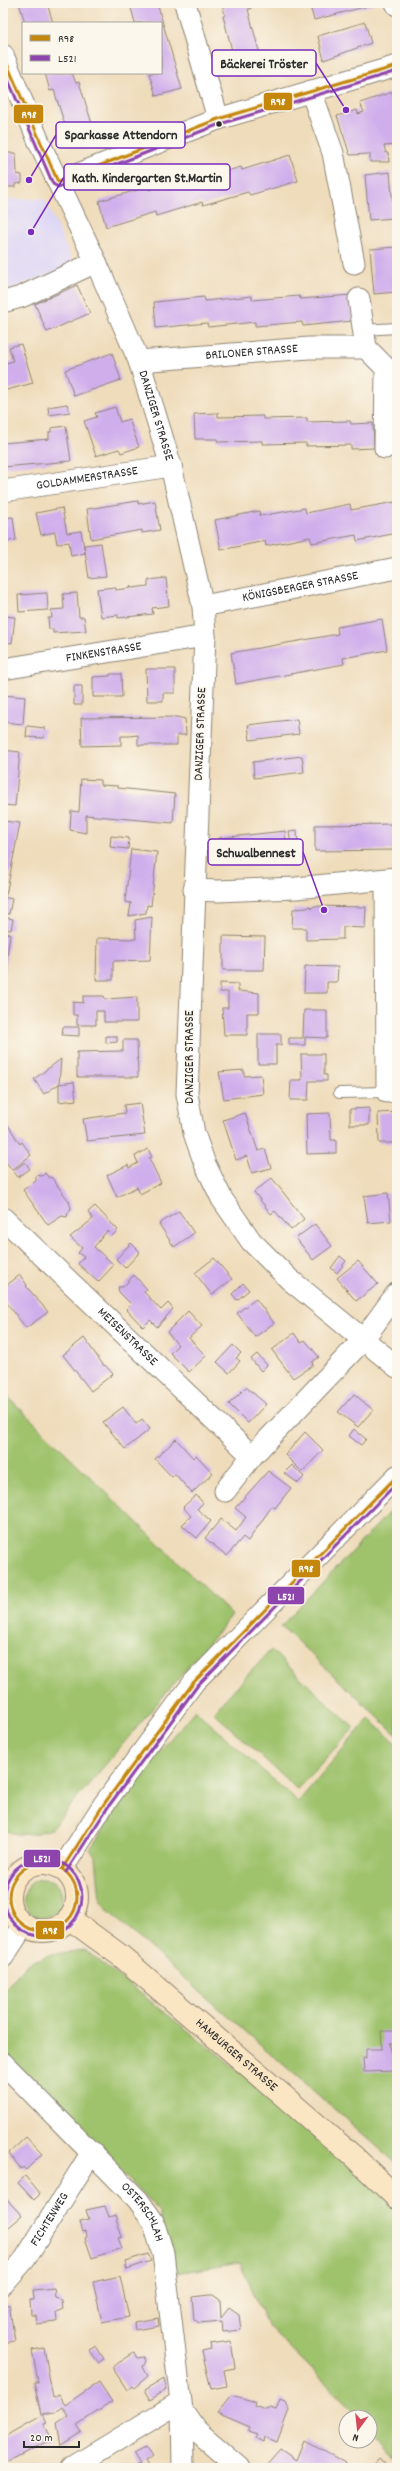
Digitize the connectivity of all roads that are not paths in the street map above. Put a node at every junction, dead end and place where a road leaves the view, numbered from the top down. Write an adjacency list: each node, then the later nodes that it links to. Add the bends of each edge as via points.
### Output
1 (184, 3): 5 (street)
2 (3, 55): 6 (street, DANZIGER STRASSE)
3 (397, 66): 4 (street)
4 (311, 91): 5 (street); 8 (street, via 333,153)
5 (218, 119): 6 (street)
6 (58, 182): 7 (street, DANZIGER STRASSE)
7 (96, 262): 10 (street, via 21,297); 13 (street, DANZIGER STRASSE)
8 (354, 263)
9 (360, 299): 12 (street)
10 (3, 302)
11 (397, 328): 12 (lane)
12 (365, 339): 13 (street, BRILONER STRASSE, via 309,348); 14 (street, via 386,368)
13 (139, 361): 15 (street, DANZIGER STRASSE)
14 (385, 448)
15 (172, 466): 16 (street, GOLDAMMERSTRASSE); 18 (street, DANZIGER STRASSE)
16 (3, 491)
17 (397, 568): 18 (street, KÖNIGSBERGER STRASSE)
18 (203, 606): 19 (street, DANZIGER STRASSE)
19 (205, 636): 20 (street, FINKENSTRASSE); 22 (street, DANZIGER STRASSE)
20 (3, 669)
21 (392, 879): 22 (street, via 296,888); 24 (street)
22 (194, 890): 27 (street, DANZIGER STRASSE, via 187,1094 194,1133 205,1164 222,1199 251,1241 289,1279)
23 (339, 1093): 24 (lane)
24 (392, 1093)
25 (3, 1218): 29 (street, MEISENSTRASSE)
26 (397, 1293): 27 (street)
27 (363, 1340): 28 (street, DANZIGER STRASSE); 29 (street)
28 (397, 1367)
29 (252, 1456): 31 (street)
30 (397, 1476): 32 (street, via 194,1682 104,1804)
31 (225, 1491)
32 (62, 1869): 33 (main road, via 39,1864); 34 (main road, via 76,1888 77,1904)
33 (10, 1871): 35 (main road, via 12,1911)
34 (70, 1919): 35 (main road, via 53,1930 43,1932); 39 (main road, HAMBURGER STRASSE, via 126,1961)
35 (24, 1925): 36 (street)
36 (3, 1957)
37 (3, 2063): 38 (street, OSTERSCHLAH)
38 (92, 2152): 40 (street, FICHTENWEG, via 25,2259); 41 (street, OSTERSCHLAH, via 138,2200 153,2221 163,2253)
39 (397, 2198)
40 (3, 2284)
41 (181, 2406): 42 (street); 43 (street, OSTERSCHLAH); 44 (street, OSTERSCHLAH, via 196,2430)
42 (71, 2468)
43 (183, 2468)
44 (240, 2468)

